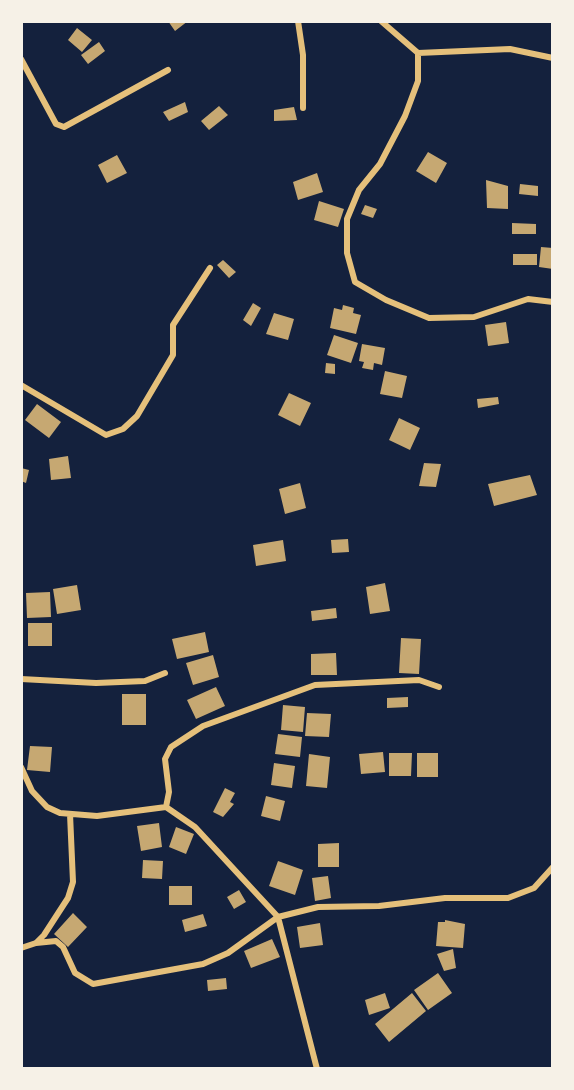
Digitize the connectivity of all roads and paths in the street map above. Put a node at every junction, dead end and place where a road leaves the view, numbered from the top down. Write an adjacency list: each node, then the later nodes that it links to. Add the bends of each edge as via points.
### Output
1 (298, 21): 7 (street)
2 (381, 21): 3 (street)
3 (418, 53): 4 (street, via 510,49); 9 (street, via 418,81 405,116 380,164 359,190 347,219 346,253 355,282 429,318 474,317 528,299)
4 (553, 58)
5 (21, 59): 6 (street, via 56,124 64,127)
6 (168, 70)
7 (303, 108)
8 (210, 268): 10 (street, via 173,325 173,355 137,416 124,429 106,435)
9 (553, 302)
10 (21, 385)
11 (165, 673): 12 (street, via 145,681)
12 (21, 679)
13 (439, 687): 15 (street, via 419,681 315,685 203,726 171,747 165,759)
14 (21, 767): 16 (street, via 32,791 47,807)
15 (166, 807): 16 (street, via 96,816); 18 (street, via 195,827)
16 (71, 814): 19 (street, via 73,882 68,898)
17 (553, 867): 18 (street, via 534,888 508,898 318,907)
18 (278, 917): 19 (street, via 228,953 203,964 93,984 75,973 56,941); 21 (street)
19 (36, 943): 20 (street)
20 (21, 948)
21 (317, 1069)

